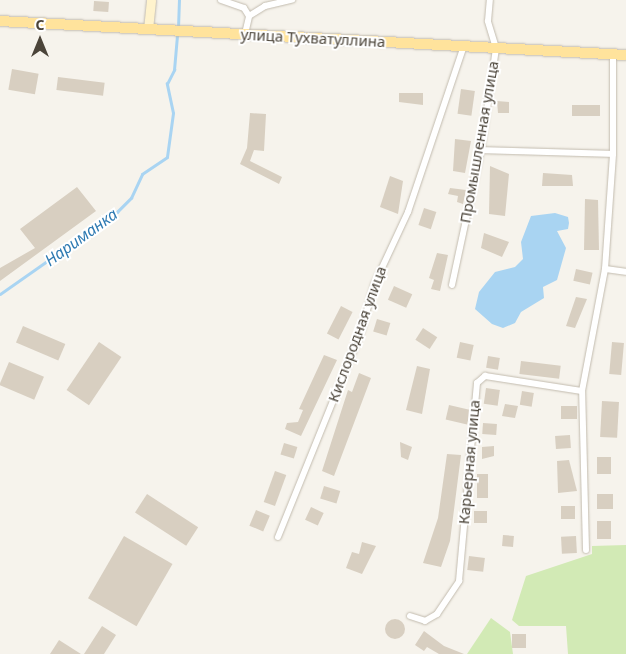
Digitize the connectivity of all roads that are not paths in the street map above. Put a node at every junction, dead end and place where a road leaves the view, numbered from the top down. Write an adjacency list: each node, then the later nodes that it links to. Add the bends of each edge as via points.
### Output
1 (150, 0): 7 (street)
2 (221, 0): 5 (street, via 244,8)
3 (292, 0): 5 (street, via 265,6)
4 (490, 0): 10 (street, Промышленная улица, via 488,21)
5 (249, 16): 8 (street)
6 (0, 21): 7 (main road, улица Тухватуллина)
7 (153, 29): 8 (main road, улица Тухватуллина)
8 (245, 34): 9 (main road, улица Тухватуллина)
9 (464, 46): 10 (main road, улица Тухватуллина); 19 (street, Кислородная улица, via 408,212 374,285 361,332)
10 (496, 48): 11 (main road, улица Тухватуллина); 13 (street, Промышленная улица)
11 (613, 55): 12 (main road, улица Тухватуллина); 14 (street)
12 (626, 56)
13 (481, 150): 14 (street); 17 (street, Промышленная улица)
14 (613, 154): 15 (street)
15 (605, 269): 16 (street); 18 (street)
16 (626, 272)
17 (452, 285)
18 (582, 391): 20 (street); 21 (street, Карьерная улица, via 484,376 477,383 459,581 437,614 425,621)
19 (278, 537)
20 (586, 550)
21 (410, 616)

